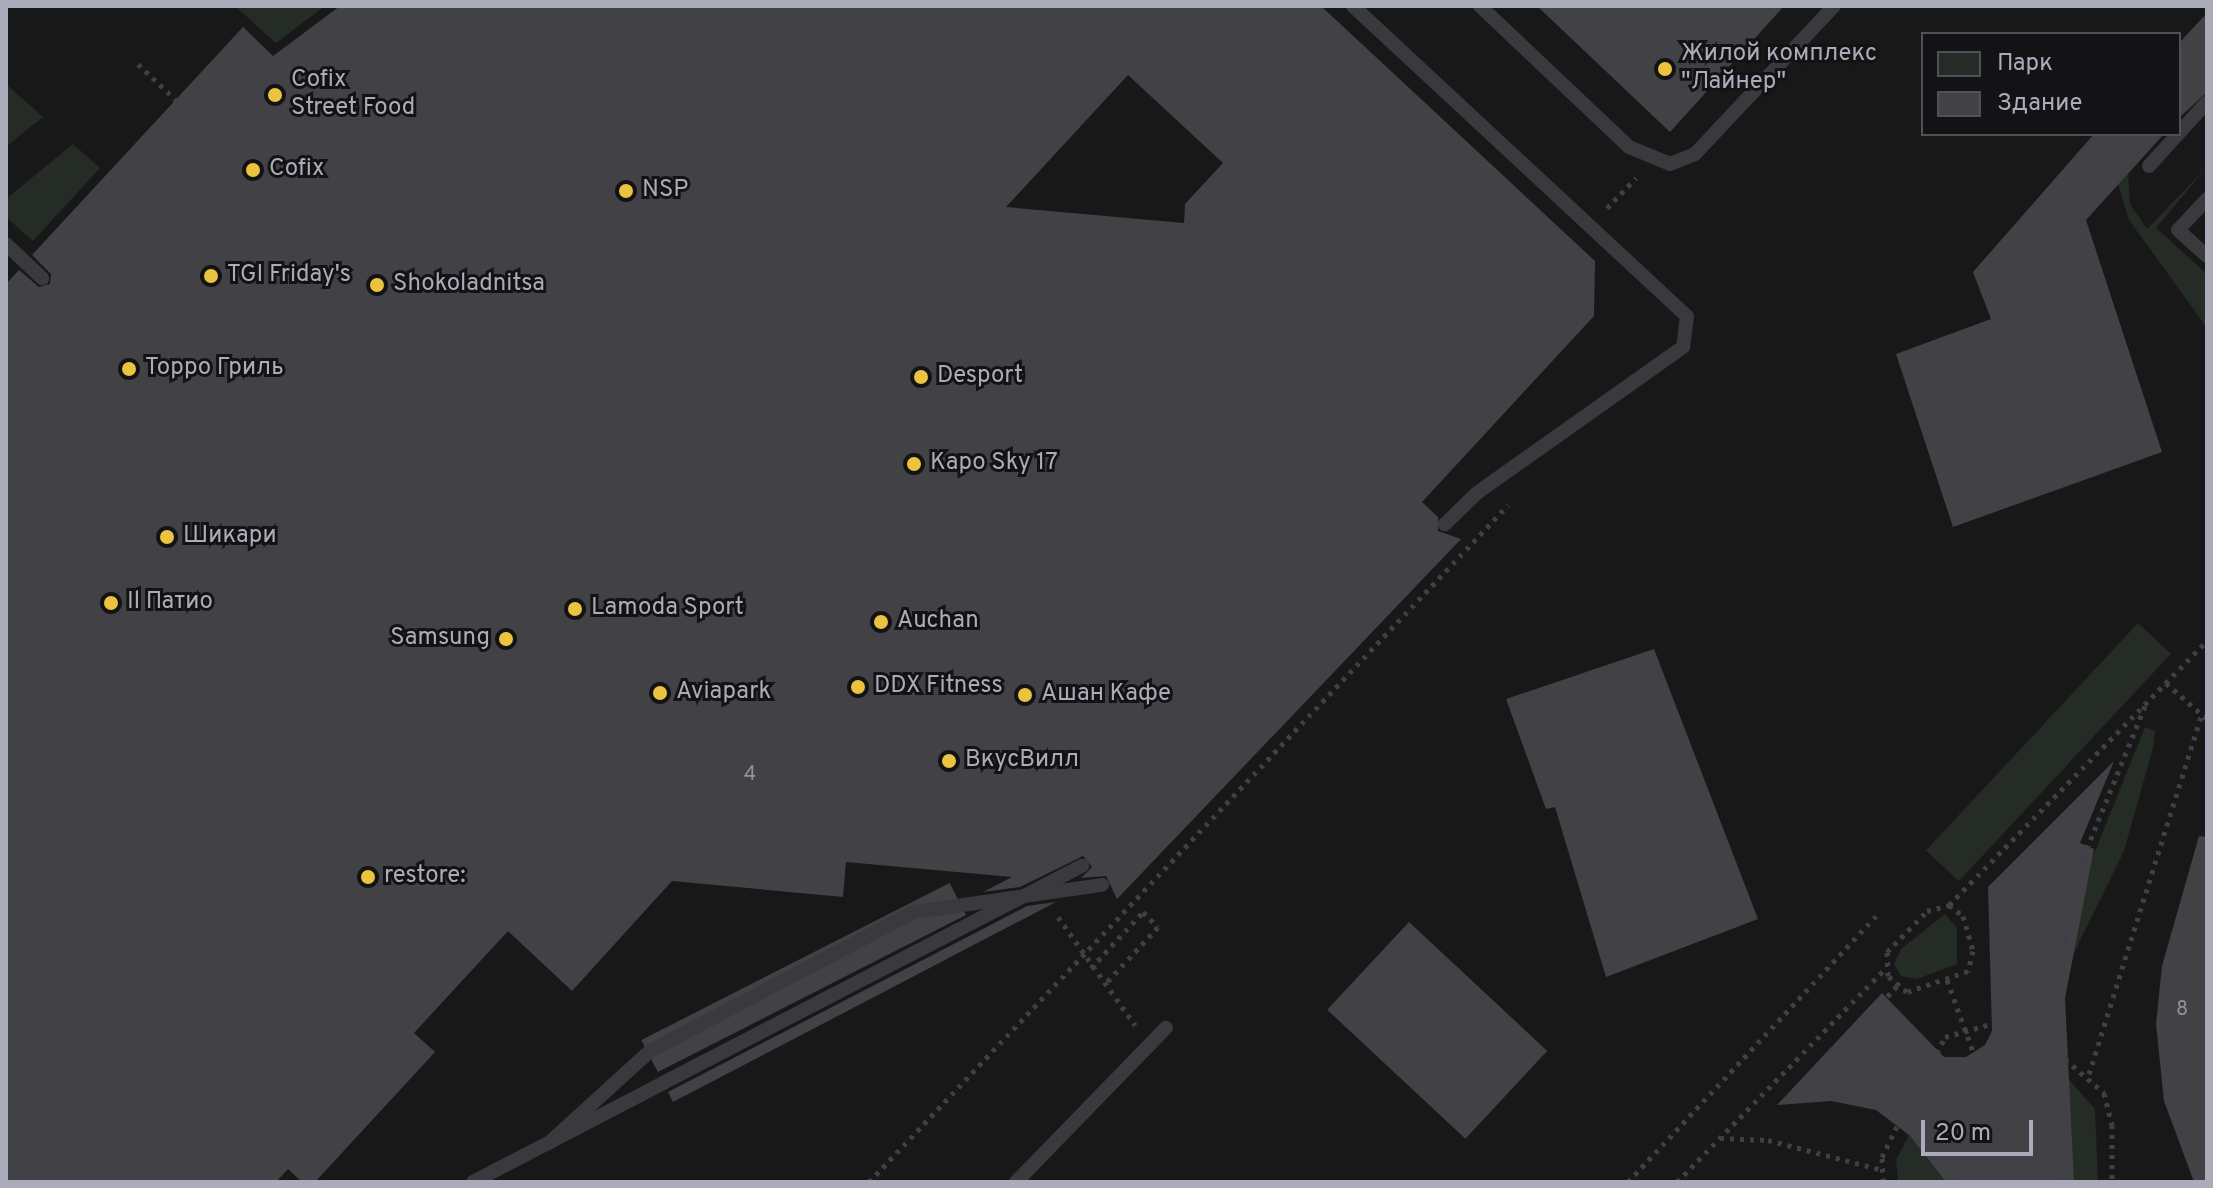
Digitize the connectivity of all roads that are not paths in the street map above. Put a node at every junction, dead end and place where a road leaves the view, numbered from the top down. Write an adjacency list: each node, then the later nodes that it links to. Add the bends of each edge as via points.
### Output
1 (1353, 6): 12 (lane, via 1679,302 1689,331 1683,347 1477,493)
2 (1480, 6): 3 (lane, via 1652,161 1695,154)
3 (1834, 6)
4 (2207, 102): 5 (lane)
5 (2181, 131)
6 (2176, 136): 7 (lane)
7 (2149, 166)
8 (2207, 199): 10 (lane, via 2178,230)
9 (6, 244): 11 (lane)
10 (2207, 256)
11 (42, 278)
12 (1445, 524)
13 (1082, 866): 16 (lane, bridge)
14 (1102, 885): 16 (lane, via 914,912 650,1051)
15 (1166, 1028): 18 (lane)
16 (549, 1143): 17 (lane)
17 (473, 1182)
18 (1016, 1182)

